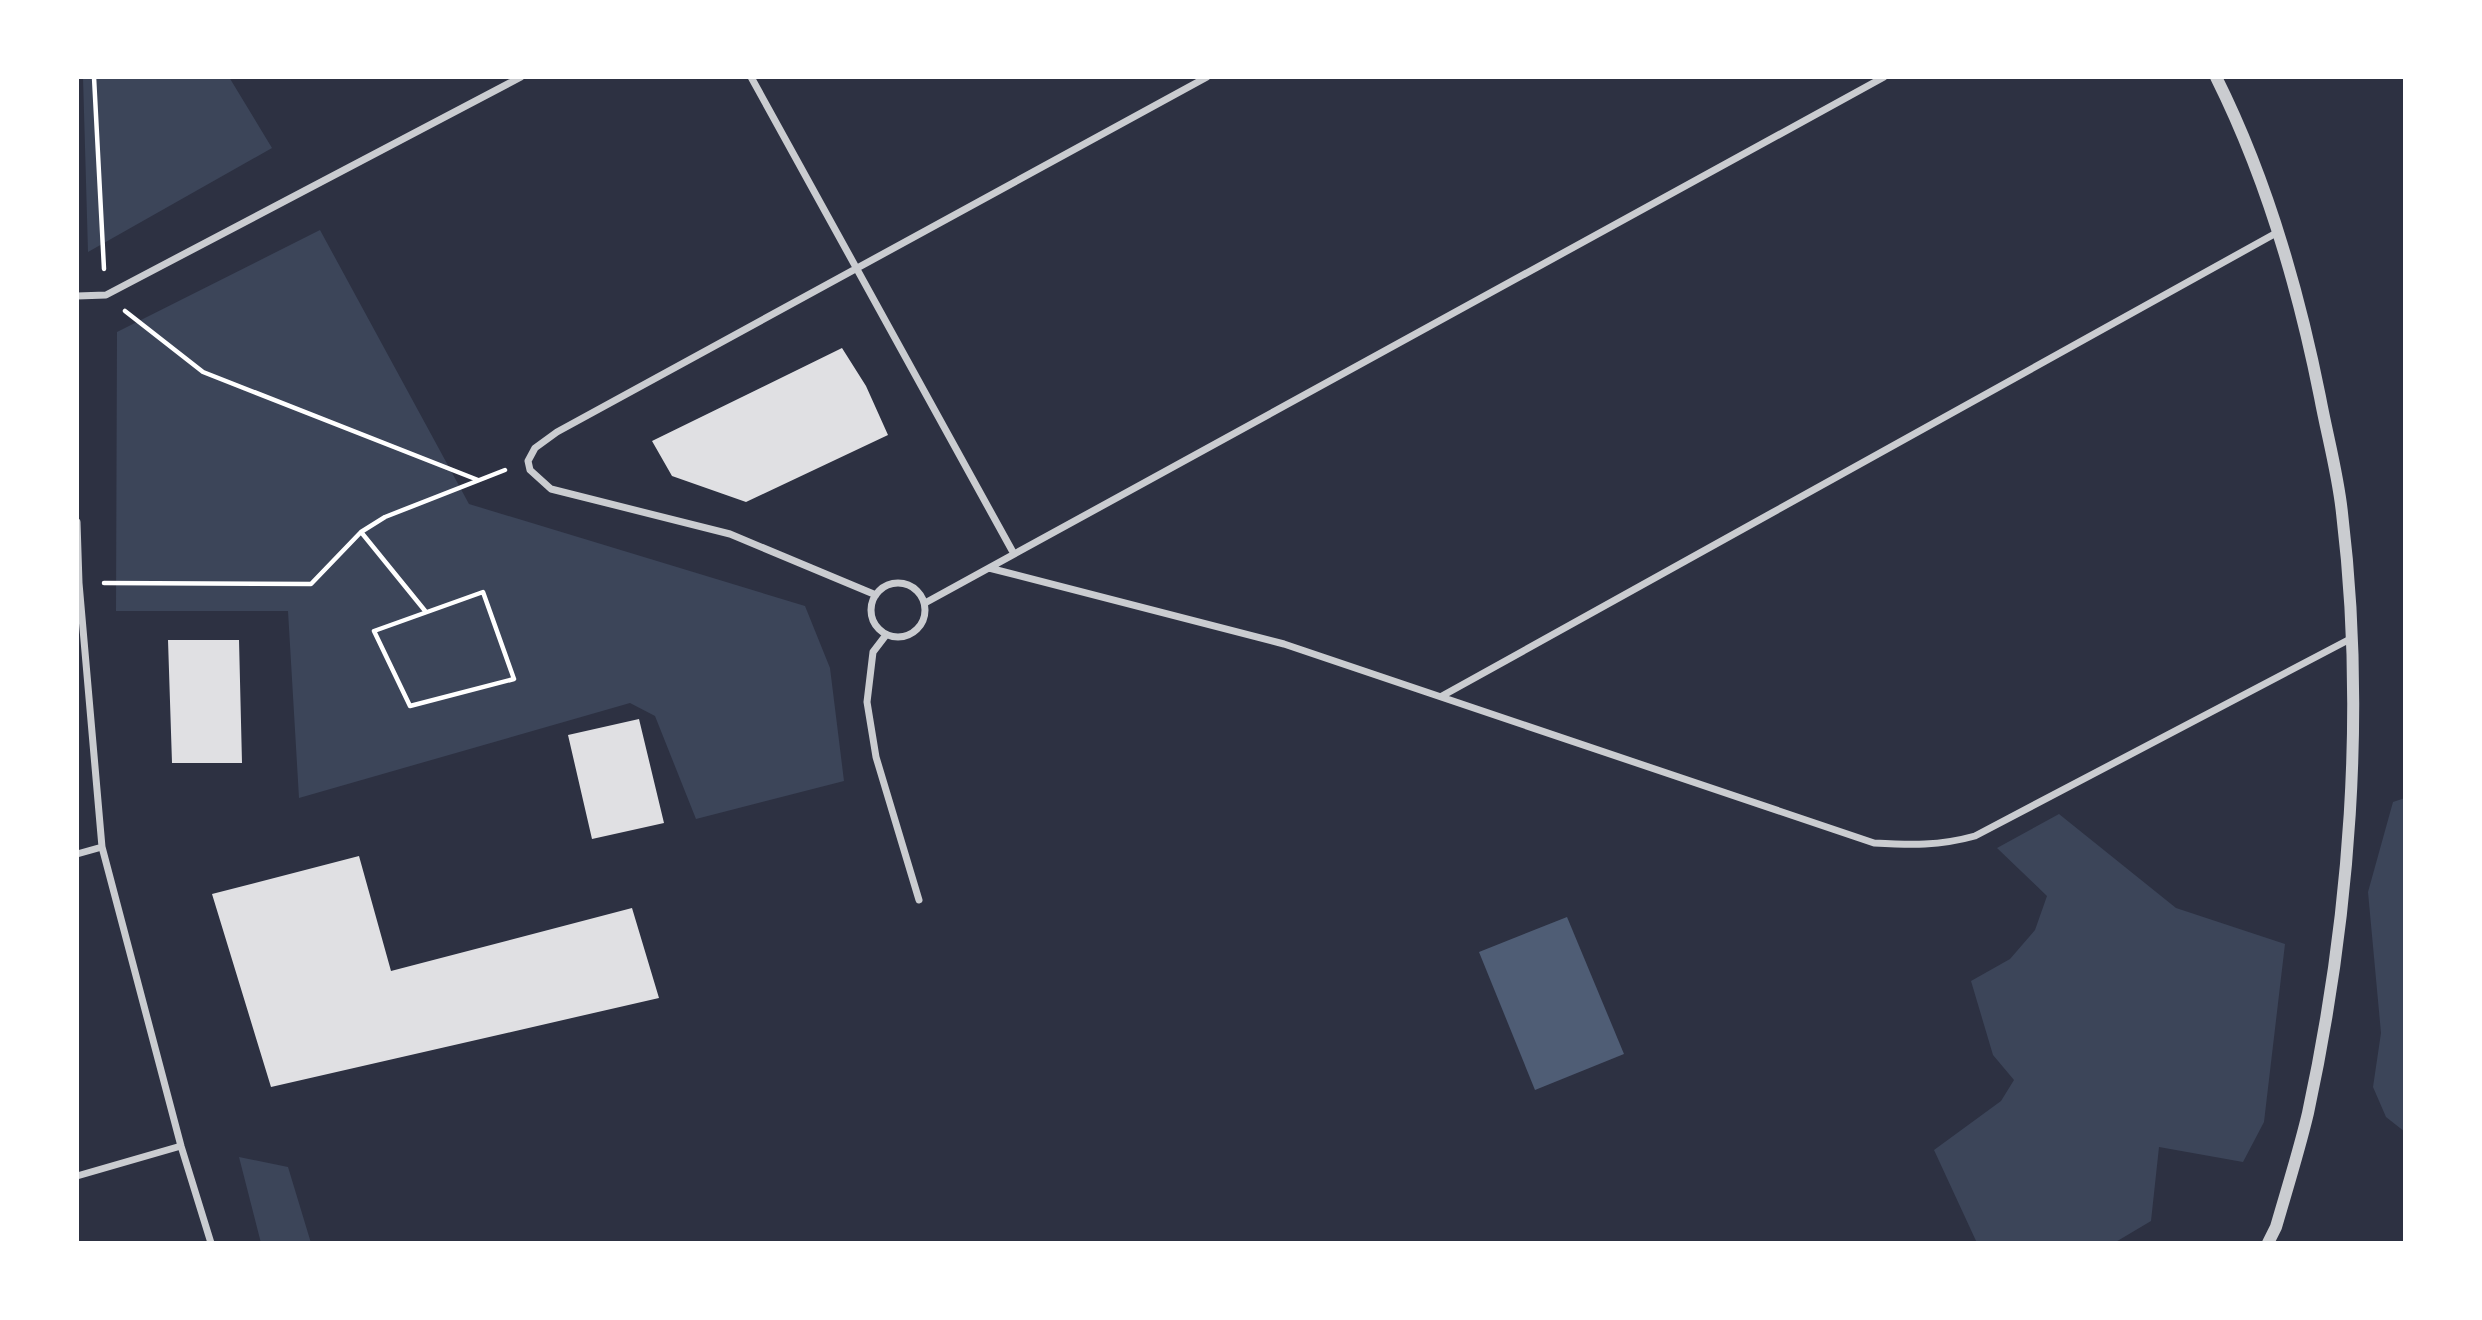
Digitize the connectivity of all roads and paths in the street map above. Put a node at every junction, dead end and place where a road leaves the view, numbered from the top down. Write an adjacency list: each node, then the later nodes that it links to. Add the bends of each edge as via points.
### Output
1 (94, 77): 9 (path)
2 (521, 77): 9 (street)
3 (751, 77): 8 (street)
4 (1207, 77): 8 (street)
5 (1884, 77): 15 (street)
6 (2216, 77): 7 (street)
7 (2278, 232): 22 (street, via 2307,334 2342,510); 23 (street)
8 (855, 268): 11 (street, via 557,432 535,448); 15 (street)
9 (106, 295): 10 (street); 12 (path, via 203,373)
10 (77, 296)
11 (528, 461): 12 (path); 18 (street, via 530,470 551,489 730,534)
12 (478, 480): 14 (path, via 386,517)
13 (77, 522): 17 (street)
14 (361, 533): 17 (path, via 312,583); 20 (path)
15 (1014, 554): 16 (street)
16 (989, 568): 19 (street); 23 (street, via 1284,644)
17 (79, 583): 24 (street)
18 (876, 595): 19 (street, via 881,588 899,583 915,588); 21 (street, via 871,612)
19 (925, 603): 21 (street, via 919,628 904,637)
20 (426, 612): 20 (path, via 483,592 514,679 410,706 374,631)
21 (886, 635): 26 (street, via 873,653 867,702 876,757)
22 (2353, 637): 23 (street, via 1975,836 1948,844 1874,843); 30 (street, via 2350,830 2324,1029 2307,1116)
23 (1442, 696)
24 (102, 847): 25 (street); 27 (street)
25 (77, 854)
26 (919, 900)
27 (181, 1146): 28 (street); 29 (street)
28 (77, 1175)
29 (211, 1243)
30 (2268, 1243)

